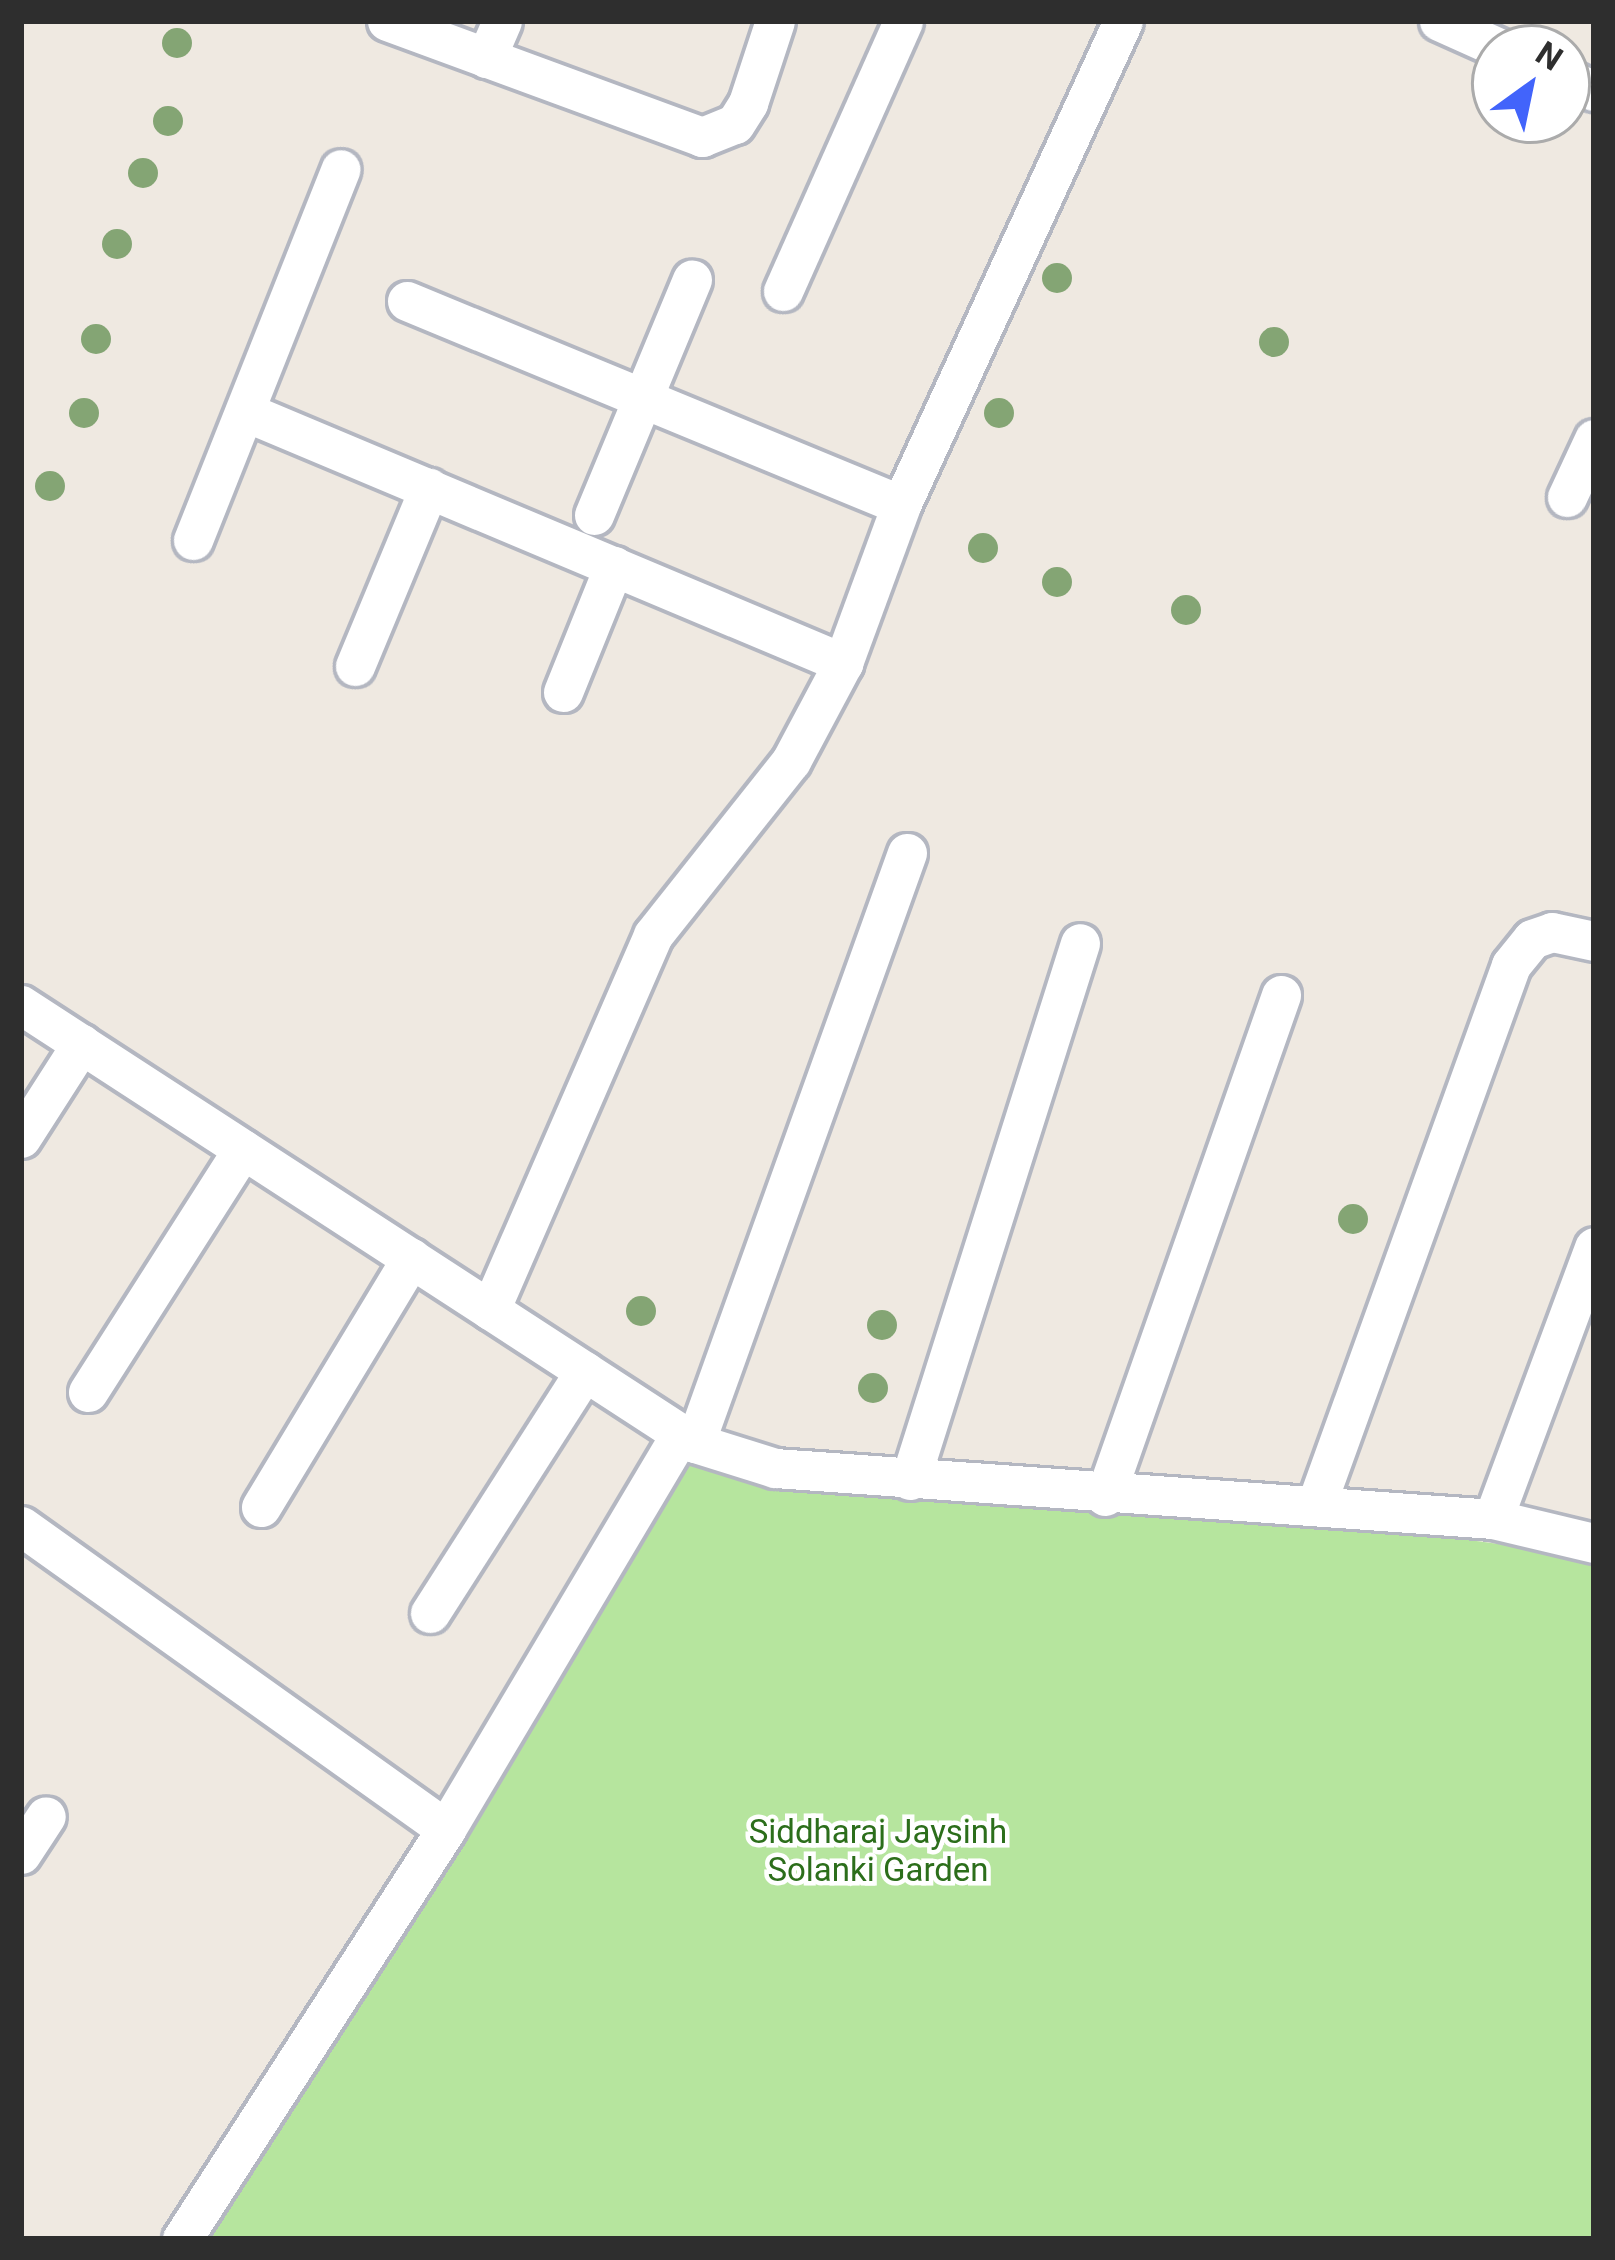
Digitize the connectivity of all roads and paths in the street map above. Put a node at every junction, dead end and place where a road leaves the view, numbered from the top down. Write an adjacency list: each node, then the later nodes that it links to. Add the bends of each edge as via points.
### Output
1 (387, 21): 8 (street)
2 (502, 21): 8 (street)
3 (776, 21): 8 (street, via 735,124 702,137)
4 (903, 21): 11 (street)
5 (1123, 21): 18 (street)
6 (1439, 21): 7 (street)
7 (1471, 35)
8 (486, 58)
9 (341, 170): 14 (street)
10 (692, 280): 13 (street)
11 (783, 292)
12 (407, 301): 13 (street)
13 (643, 401): 18 (street); 19 (street)
14 (247, 412): 16 (street); 20 (street)
15 (1594, 439): 17 (street)
16 (429, 488): 21 (street); 23 (street)
17 (1568, 497)
18 (901, 505): 22 (street)
19 (594, 515)
20 (193, 540)
21 (614, 566): 22 (street); 24 (street)
22 (843, 663): 36 (street, via 791,761 653,935)
23 (355, 666)
24 (563, 692)
25 (908, 853): 39 (street)
26 (1594, 941): 42 (street, via 1552,932 1532,939 1511,965)
27 (1079, 943): 40 (street)
28 (1281, 995): 41 (street)
29 (21, 1005): 30 (street)
30 (81, 1044): 31 (street); 32 (street)
31 (21, 1138)
32 (243, 1149): 34 (street); 38 (street)
33 (1594, 1246): 35 (street)
34 (411, 1258): 36 (street); 43 (street)
35 (1584, 1303): 44 (street)
36 (490, 1310): 37 (street)
37 (585, 1371): 39 (street); 47 (street)
38 (88, 1392)
39 (688, 1438): 40 (street, via 775,1468); 49 (street)
40 (910, 1480): 41 (street)
41 (1105, 1496): 42 (street)
42 (1316, 1505): 44 (street)
43 (261, 1508)
44 (1493, 1519): 46 (street)
45 (21, 1526): 49 (street)
46 (1594, 1543)
47 (430, 1612)
48 (46, 1816): 50 (street)
49 (446, 1829): 51 (street)
50 (21, 1854)
51 (182, 2239)

